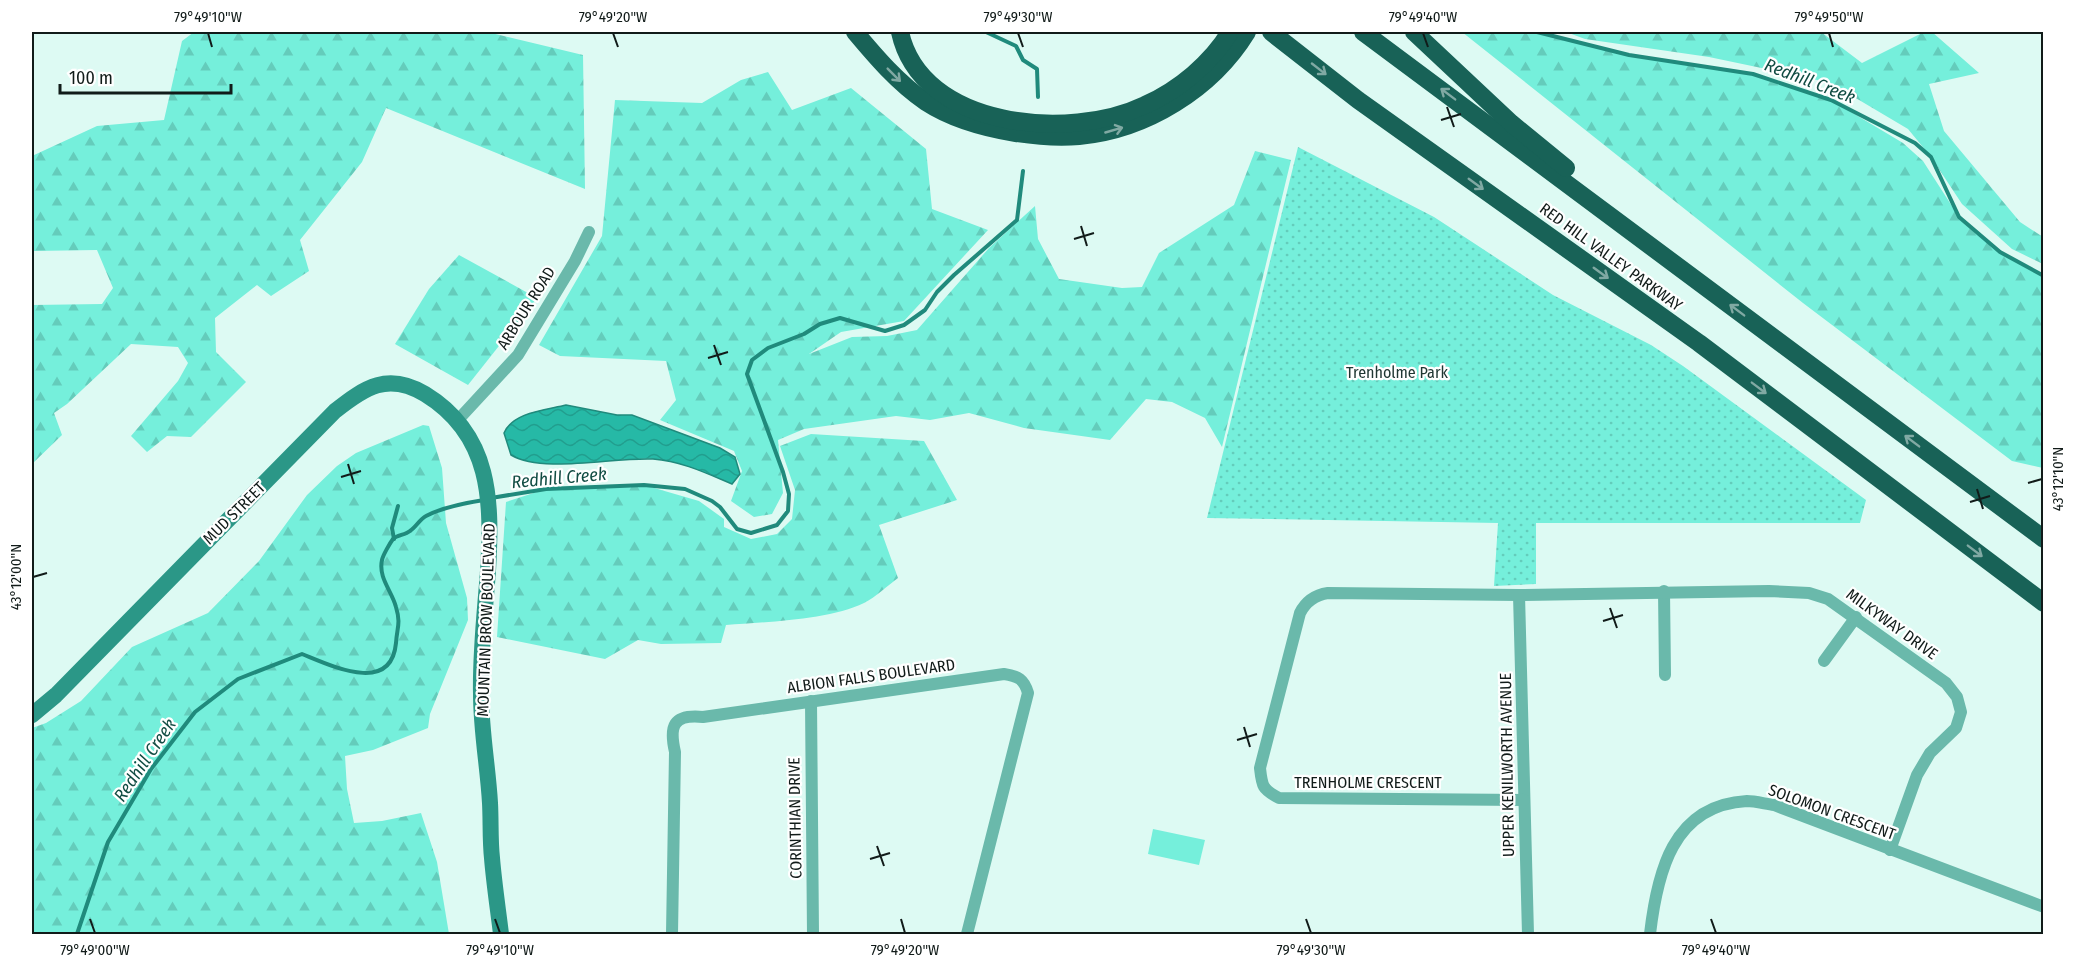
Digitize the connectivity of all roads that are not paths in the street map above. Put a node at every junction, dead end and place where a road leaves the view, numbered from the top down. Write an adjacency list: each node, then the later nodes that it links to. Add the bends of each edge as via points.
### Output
1 (855, 32): 6 (highway, one-way to 6, via 906,87 928,103 994,130 1041,136 1103,133 1150,117 1210,77)
2 (900, 32): 6 (highway, via 909,58 941,92 974,110 1049,125 1085,122 1145,105 1192,76)
3 (1271, 32): 13 (highway, RED HILL VALLEY PARKWAY, one-way to 13, via 1358,100 1699,343)
4 (1363, 32): 7 (highway, RED HILL VALLEY PARKWAY, one-way to 4)
5 (1414, 32): 7 (highway, via 1510,123 1606,201)
6 (1235, 37)
7 (1629, 230): 10 (highway, RED HILL VALLEY PARKWAY, one-way to 7)
8 (589, 232): 9 (street, ARBOUR ROAD, via 518,355)
9 (457, 421): 17 (main road, MUD STREET, via 413,387 375,384 354,396); 24 (main road, MOUNTAIN BROW BOULEVARD, via 468,434 487,484 490,524 481,694)
10 (2043, 539)
11 (1664, 591): 12 (street, MILKYWAY DRIVE); 14 (street, MILKYWAY DRIVE, via 1809,593 1828,599); 16 (street)
12 (1519, 595): 21 (street, UPPER KENILWORTH AVENUE); 21 (street, TRENHOLME CRESCENT, via 1328,593 1313,598 1300,612 1260,768 1262,785 1279,798)
13 (2043, 603)
14 (1856, 617): 15 (street); 22 (street, MILKYWAY DRIVE, via 1946,683 1957,697 1961,712 1956,728 1930,753 1917,776)
15 (1824, 661)
16 (1665, 675)
17 (66, 685): 19 (main road); 20 (main road, MUD STREET)
18 (811, 701): 25 (street, ALBION FALLS BOULEVARD, via 690,716 680,718 672,728); 26 (street, CORINTHIAN DRIVE); 27 (street, ALBION FALLS BOULEVARD, via 1004,674 1024,682 1028,693)
19 (32, 705)
20 (32, 715)
21 (1524, 800): 28 (street, UPPER KENILWORTH AVENUE)
22 (1890, 850): 23 (street, SOLOMON CRESCENT); 29 (street, SOLOMON CRESCENT, via 1774,805 1748,801 1721,806 1696,819 1676,839 1654,896)
23 (2043, 907)
24 (501, 934)
25 (672, 934)
26 (813, 934)
27 (967, 934)
28 (1528, 934)
29 (1650, 934)

